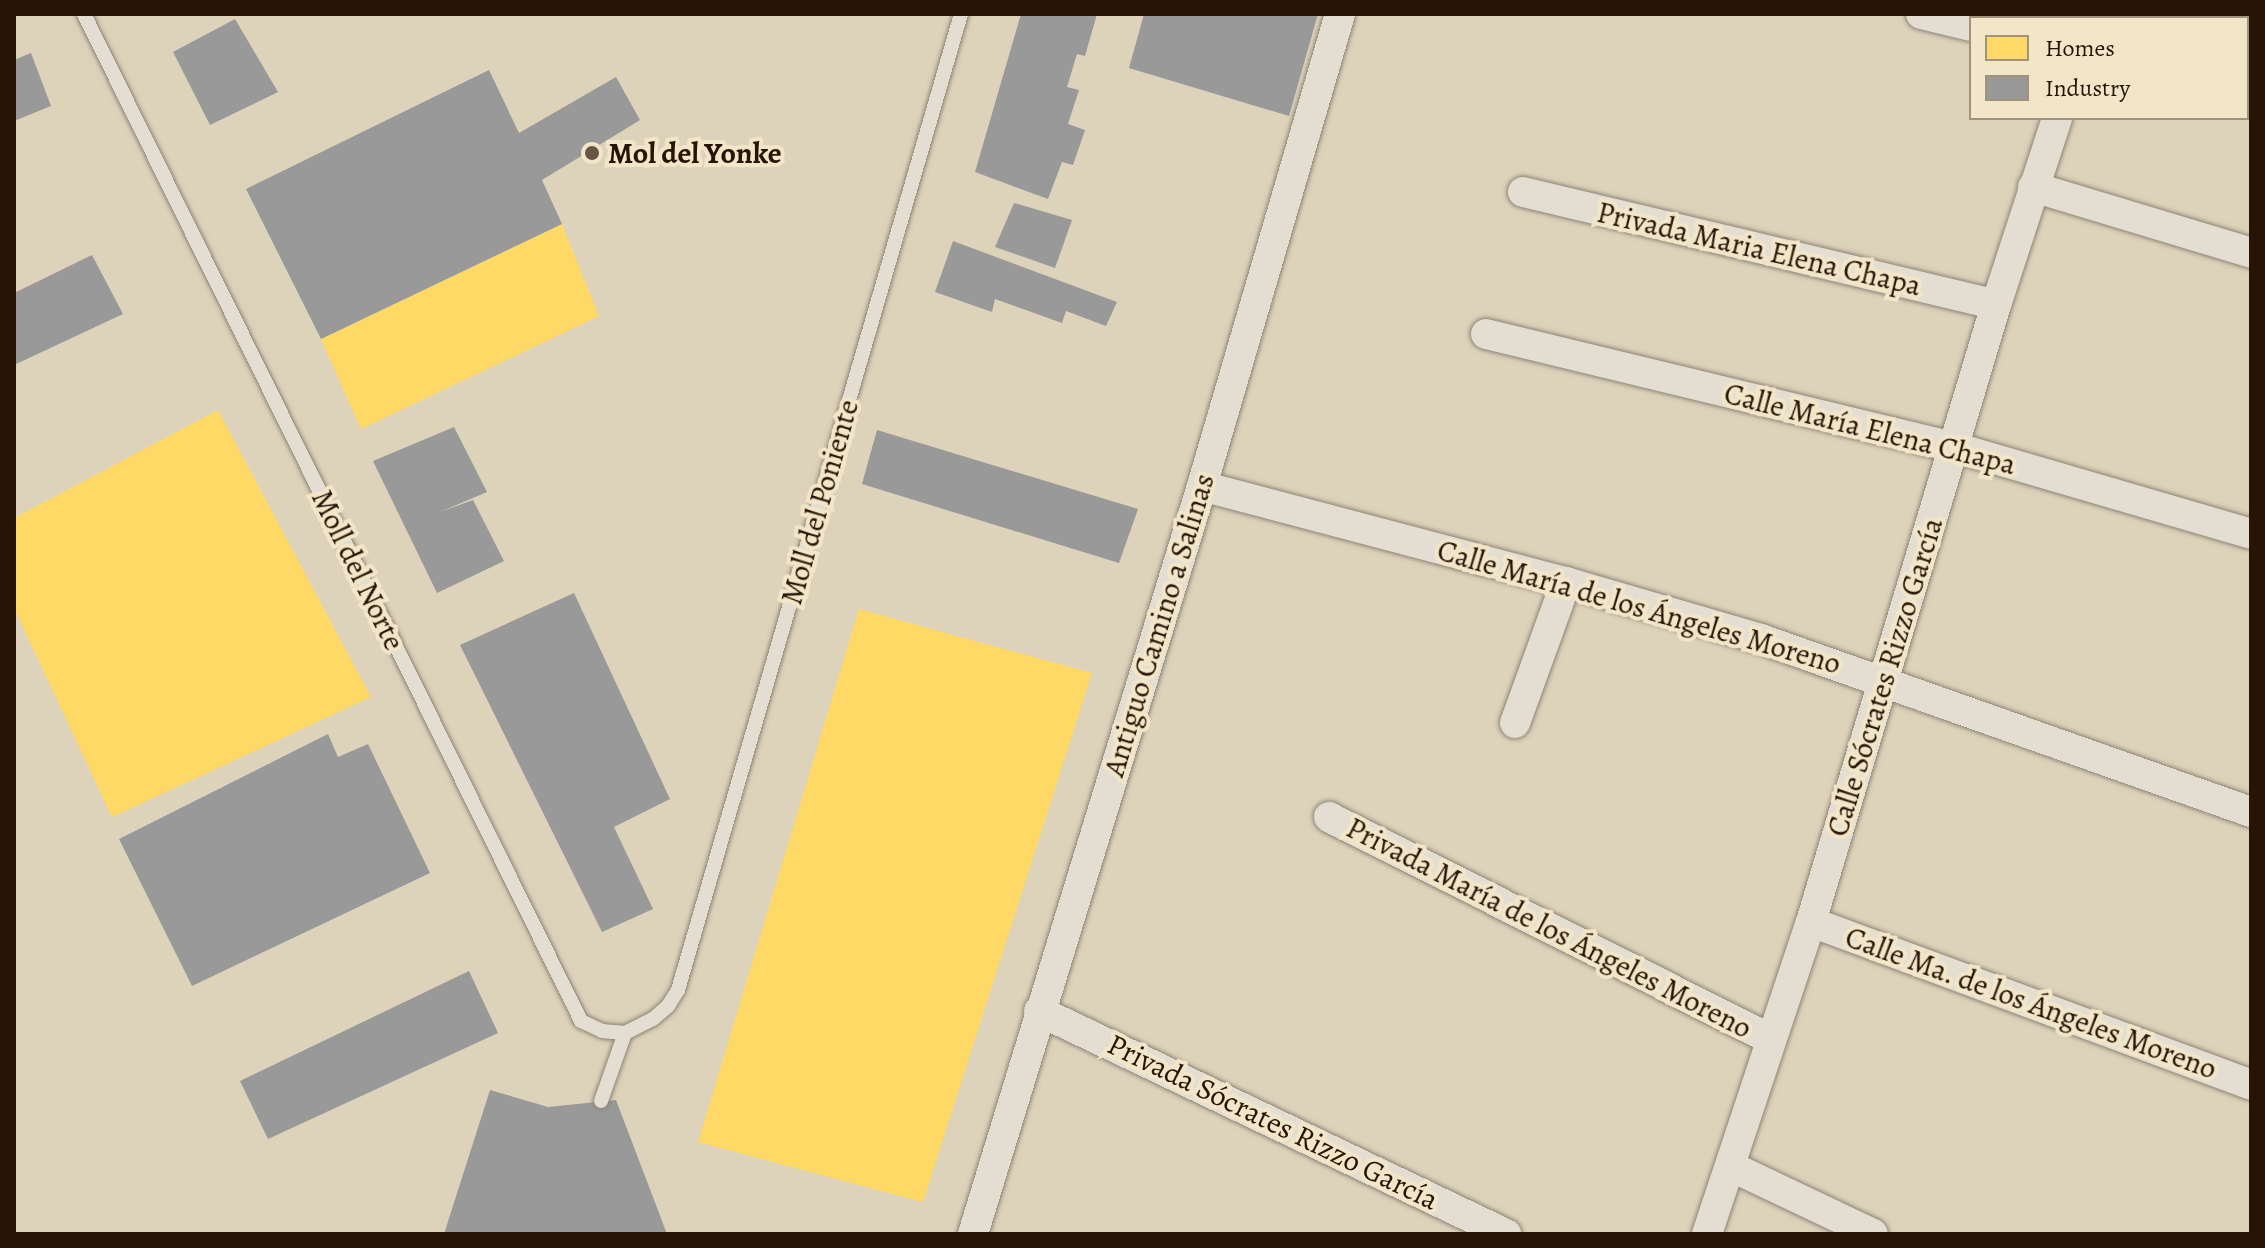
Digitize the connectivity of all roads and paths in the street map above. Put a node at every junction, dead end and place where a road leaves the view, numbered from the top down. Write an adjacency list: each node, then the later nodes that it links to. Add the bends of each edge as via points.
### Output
1 (84, 14): 22 (lane, Moll del Norte, via 581,1021 602,1031)
2 (961, 14): 22 (lane, Moll del Poniente, via 678,990 653,1019)
3 (1340, 14): 13 (street, Antiguo Camino a Salinas)
4 (1921, 14): 5 (street)
5 (1969, 26)
6 (2056, 120): 7 (street, Calle Sócrates Rizzo García)
7 (2033, 187): 9 (street); 10 (street, Calle Sócrates Rizzo García)
8 (1523, 192): 10 (street, Privada Maria Elena Chapa)
9 (2251, 253)
10 (1996, 305): 12 (street, Calle Sócrates Rizzo García)
11 (1486, 334): 12 (street, Calle María Elena Chapa)
12 (1954, 447): 14 (street, Calle María Elena Chapa); 16 (street, Calle Sócrates Rizzo García)
13 (1202, 486): 15 (street, Calle María de los Ángeles Moreno); 21 (street, Antiguo Camino a Salinas)
14 (2251, 534)
15 (1566, 582): 16 (street, Calle María de los Ángeles Moreno); 17 (street)
16 (1885, 680): 18 (street, Calle María de los Ángeles Moreno); 20 (street, Calle Sócrates Rizzo García)
17 (1515, 723)
18 (2251, 812)
19 (1329, 817): 23 (street, Privada María de los Ángeles Moreno)
20 (1811, 922): 23 (street, Calle Sócrates Rizzo García); 24 (street, Calle Ma. de los Ángeles Moreno)
21 (1039, 1011): 27 (street, Antiguo Camino a Salinas); 28 (street, Privada Sócrates Rizzo García)
22 (625, 1033): 25 (lane)
23 (1770, 1039): 26 (street, Calle Sócrates Rizzo García)
24 (2251, 1085)
25 (601, 1101)
26 (1730, 1166): 29 (street, Calle Sócrates Rizzo García); 30 (street)
27 (973, 1234)
28 (1506, 1234)
29 (1707, 1234)
30 (1873, 1234)

